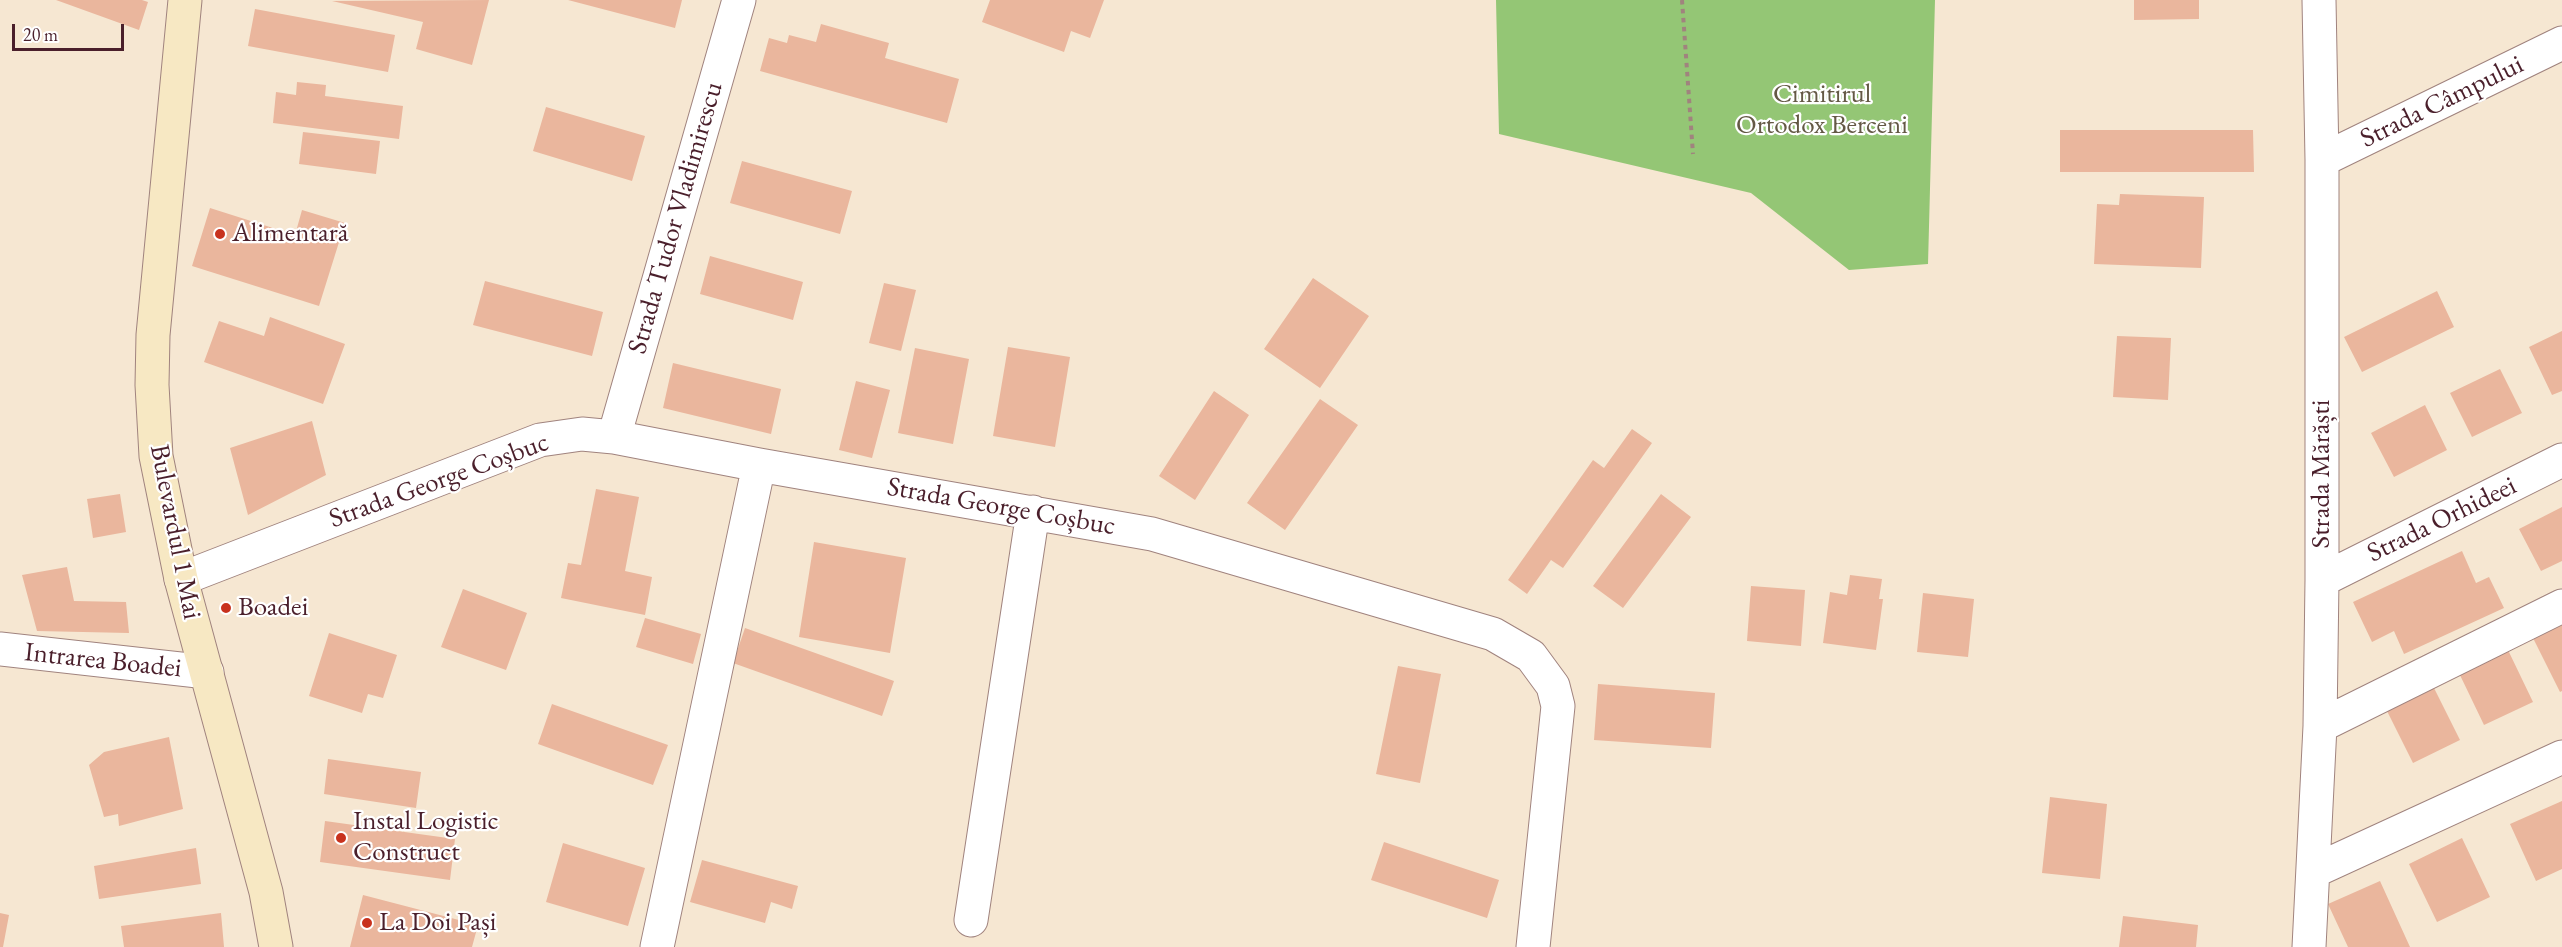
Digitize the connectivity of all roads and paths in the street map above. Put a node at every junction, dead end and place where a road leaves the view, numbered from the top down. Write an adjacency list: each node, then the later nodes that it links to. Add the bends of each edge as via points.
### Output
1 (184, 0): 12 (main road, Bulevardul 1 Mai, via 153,335 152,385 156,456)
2 (739, 0): 8 (street, Strada Tudor Vladimirescu)
3 (1682, 0): 6 (path)
4 (2319, 0): 7 (street, Strada Mărăști)
5 (2562, 43): 7 (street, Strada Câmpului)
6 (1693, 154)
7 (2322, 160): 13 (street, Strada Mărăști)
8 (614, 437): 10 (street, Strada George Coșbuc); 12 (street, Strada George Coșbuc, via 582,434 540,440)
9 (2562, 460): 13 (street, Strada Orhideei)
10 (759, 465): 11 (street, Strada George Coșbuc); 22 (street)
11 (1033, 512): 20 (street); 23 (street, Strada George Coșbuc, via 1163,537 1492,634 1531,656 1553,686 1558,706)
12 (181, 579): 16 (main road, Bulevardul 1 Mai)
13 (2322, 580): 17 (street, Strada Mărăști)
14 (2562, 606): 17 (street)
15 (0, 650): 16 (street, Intrarea Boadei)
16 (207, 672): 21 (main road, Bulevardul 1 Mai, via 266,892)
17 (2319, 726): 19 (street, Strada Mărăști)
18 (2562, 757): 19 (street)
19 (2314, 871): 24 (street, Strada Mărăști)
20 (971, 920)
21 (276, 947)
22 (657, 947)
23 (1533, 947)
24 (2309, 947)

